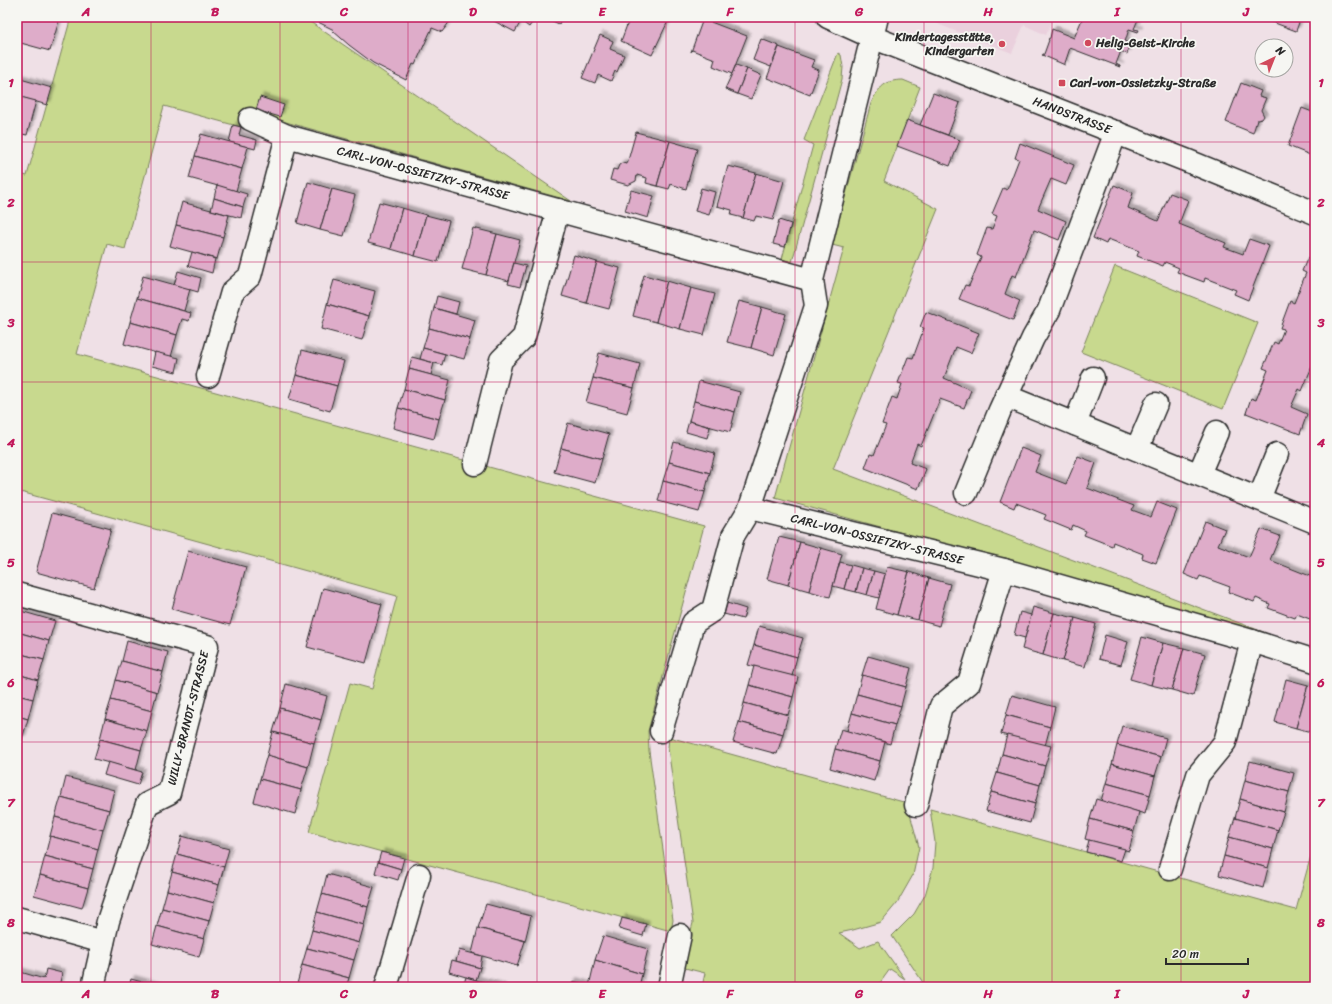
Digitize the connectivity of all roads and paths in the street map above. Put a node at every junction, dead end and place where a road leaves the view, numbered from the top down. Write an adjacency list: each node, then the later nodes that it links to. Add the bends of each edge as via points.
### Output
1 (828, 17): 2 (street, HANDSTRASSE)
2 (875, 27): 4 (street, HANDSTRASSE); 8 (street)
3 (250, 119): 5 (street, CARL-VON-OSSIETZKY-STRASSE)
4 (1116, 132): 7 (street, HANDSTRASSE); 11 (street, via 1049,310)
5 (287, 136): 6 (street, CARL-VON-OSSIETZKY-STRASSE); 9 (street, via 250,276 232,292)
6 (558, 210): 8 (street, CARL-VON-OSSIETZKY-STRASSE); 17 (street, via 524,337 501,360)
7 (1315, 213)
8 (812, 280): 21 (street, via 816,306)
9 (208, 376)
10 (1093, 378): 13 (street)
11 (1006, 396): 13 (street); 19 (street)
12 (1156, 404): 15 (street)
13 (1075, 424): 15 (street)
14 (1217, 432): 18 (street)
15 (1138, 450): 18 (street)
16 (1277, 454): 20 (street)
17 (475, 464)
18 (1199, 474): 20 (street)
19 (966, 493)
20 (1259, 499): 22 (street)
21 (750, 508): 23 (street, CARL-VON-OSSIETZKY-STRASSE); 27 (street, via 733,536 713,610 693,623)
22 (1315, 522)
23 (1004, 570): 25 (street, CARL-VON-OSSIETZKY-STRASSE); 28 (street, via 968,683 941,706)
24 (17, 594): 33 (street, WILLY-BRANDT-STRASSE, via 208,646 169,793 147,804)
25 (1252, 641): 26 (street, CARL-VON-OSSIETZKY-STRASSE); 29 (street, via 1225,742 1198,775)
26 (1315, 661)
27 (661, 731)
28 (916, 805)
29 (1170, 869)
30 (419, 875): 35 (street)
31 (17, 918): 33 (street)
32 (680, 935): 36 (street)
33 (103, 942): 34 (street, WILLY-BRANDT-STRASSE)
34 (93, 987)
35 (386, 987)
36 (669, 987)

